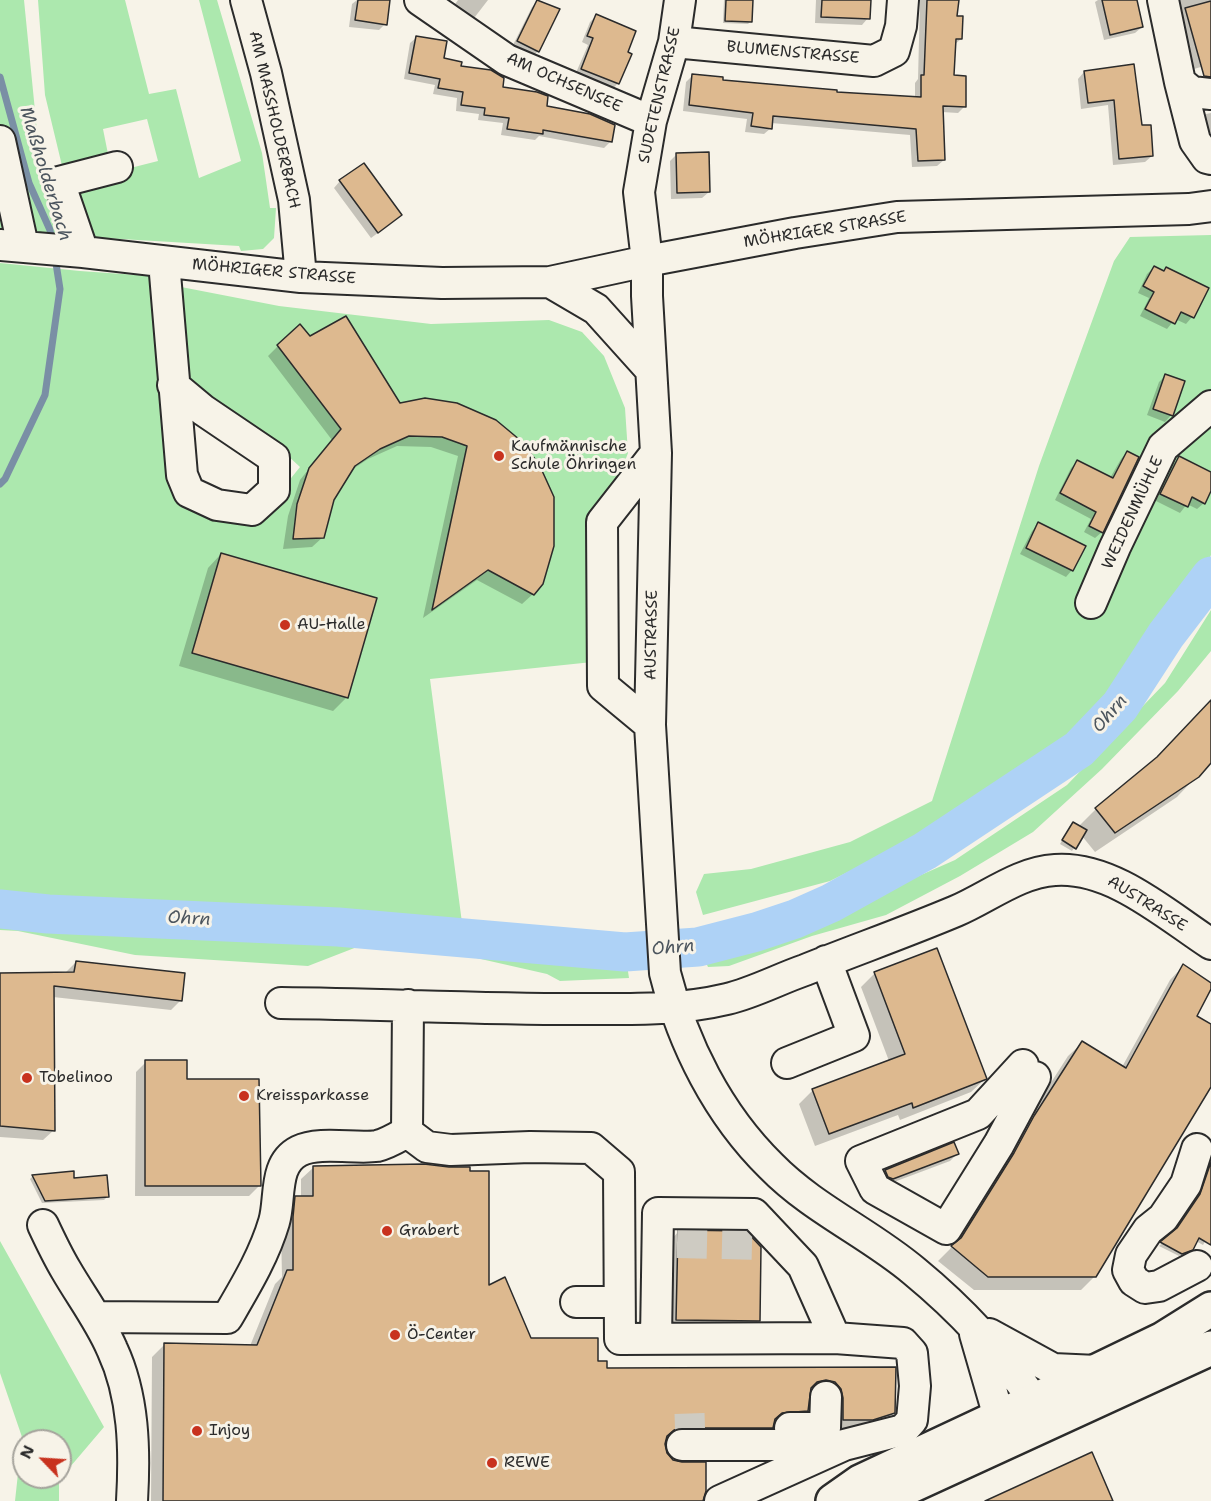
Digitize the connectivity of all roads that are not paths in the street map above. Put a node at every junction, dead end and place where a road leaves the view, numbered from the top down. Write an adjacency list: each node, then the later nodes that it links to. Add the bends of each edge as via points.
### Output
1 (246, 0): 18 (street, AM MASSHOLDERBACH, via 294,200)
2 (420, 0): 9 (street, AM OCHSENSEE, via 507,60)
3 (680, 0): 6 (street, SUDETENSTRASSE)
4 (903, 0): 6 (street, BLUMENSTRASSE, via 894,51 874,61)
5 (1163, 0): 7 (street)
6 (674, 42): 9 (street, SUDETENSTRASSE)
7 (1180, 82): 8 (street, via 1192,92); 11 (street)
8 (1211, 94)
9 (651, 121): 16 (street, SUDETENSTRASSE, via 639,192)
10 (0, 141): 14 (street)
11 (1203, 150)
12 (117, 167): 15 (street, via 59,182)
13 (1211, 206): 16 (street, MÖHRIGER STRASSE, via 897,217)
14 (12, 245): 15 (street, MÖHRIGER STRASSE)
15 (83, 252): 17 (street, MÖHRIGER STRASSE)
16 (648, 261): 19 (street, MÖHRIGER STRASSE); 20 (street, AUSTRASSE)
17 (164, 262): 18 (street, MÖHRIGER STRASSE); 21 (street)
18 (302, 277): 19 (street, MÖHRIGER STRASSE, via 442,283)
19 (550, 282): 20 (street, via 596,309)
20 (650, 369): 23 (street, AUSTRASSE)
21 (173, 385)
22 (1211, 406): 24 (street, WEIDENMÜHLE, via 1163,447)
23 (656, 453): 25 (street, AUSTRASSE); 25 (street, via 602,522 603,686)
24 (1091, 603)
25 (650, 725): 30 (street, AUSTRASSE, via 665,973)
26 (1211, 944): 27 (street, AUSTRASSE, via 1105,877 1054,870 1029,875 958,910)
27 (826, 961): 30 (street, AUSTRASSE, via 728,999); 31 (street, via 854,1036)
28 (281, 1003): 29 (street, AUSTRASSE)
29 (408, 1005): 30 (street, AUSTRASSE); 33 (street)
30 (674, 1008): 41 (street, AUSTRASSE, via 704,1076 736,1126 772,1168 819,1207 914,1270)
31 (787, 1063)
32 (1029, 1071): 32 (street, via 999,1144 946,1229 875,1189 861,1161 978,1114)
33 (407, 1132): 38 (street, via 427,1147 452,1150 591,1149 619,1172); 40 (street, via 380,1146 316,1148 299,1151 287,1161 279,1179 274,1221 256,1267 227,1318)
34 (1197, 1149): 36 (street, via 1186,1184 1163,1218 1136,1247 1128,1270 1134,1281 1145,1288 1159,1286)
35 (43, 1225): 40 (street)
36 (1197, 1266)
37 (576, 1302): 38 (street)
38 (619, 1302): 42 (street, via 620,1339)
39 (1211, 1310): 45 (main road)
40 (96, 1317): 52 (street, via 113,1350 127,1393 133,1431)
41 (973, 1326): 45 (street, AUSTRASSE, via 1053,1369); 47 (street, AUSTRASSE, via 1023,1385); 49 (street)
42 (656, 1338): 43 (street); 43 (street, via 668,1242 658,1213 754,1214 773,1245 803,1266)
43 (835, 1338): 51 (street, via 903,1343 912,1353 906,1390 912,1420 903,1430)
44 (1211, 1348): 47 (main road)
45 (1097, 1371): 47 (main road)
46 (826, 1397): 48 (street, via 825,1428)
47 (1039, 1413): 49 (main road)
48 (707, 1428)
49 (1005, 1429): 54 (main road, via 961,1433 860,1482); 55 (main road)
50 (682, 1445): 51 (street)
51 (844, 1445): 53 (street)
52 (132, 1501)
53 (720, 1501)
54 (833, 1501)
55 (878, 1501)

